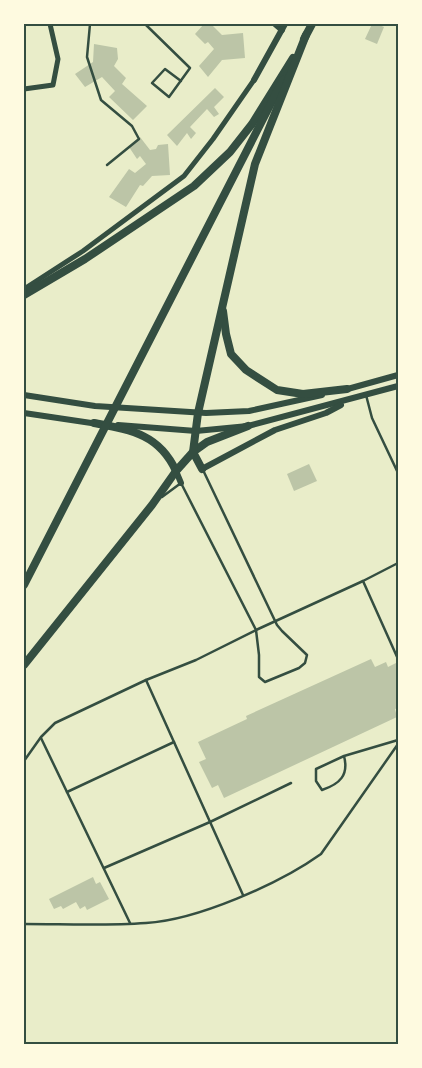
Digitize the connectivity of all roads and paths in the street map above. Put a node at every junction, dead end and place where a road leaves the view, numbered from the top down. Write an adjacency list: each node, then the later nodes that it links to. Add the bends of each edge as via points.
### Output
1 (50, 24): 11 (street, via 58,59 53,85)
2 (90, 24): 12 (lane, via 87,57 101,100 132,126 139,139)
3 (145, 24): 10 (lane, via 190,68)
4 (276, 24): 6 (street)
5 (312, 24): 7 (main road)
6 (284, 27): 9 (street)
7 (306, 35): 8 (main road); 15 (main road, via 255,164)
8 (300, 48): 14 (main road, via 252,124 230,152 194,186 85,259); 35 (main road)
9 (254, 80): 13 (street, via 184,176 83,251)
10 (181, 81): 10 (lane, via 169,97 152,83 165,70)
11 (24, 89)
12 (107, 165)
13 (24, 289)
14 (24, 295)
15 (222, 304): 18 (main road, via 231,354 246,370 277,390 303,394); 23 (main road)
16 (398, 375): 18 (street)
17 (398, 386): 20 (street)
18 (347, 390): 23 (street, via 249,411)
19 (24, 395): 23 (street, via 95,406)
20 (366, 395): 21 (street); 30 (lane, via 372,418)
21 (351, 400): 25 (street); 28 (street, via 326,413 275,430)
22 (24, 412): 24 (street)
23 (198, 413): 26 (main road)
24 (94, 423): 26 (street); 29 (main road, via 126,429 148,439 170,457)
25 (248, 426): 26 (street); 27 (main road, via 207,442)
26 (196, 431): 27 (main road)
27 (193, 452): 28 (main road); 29 (main road)
28 (202, 469): 36 (lane)
29 (176, 471): 31 (street); 32 (main road)
30 (398, 473)
31 (182, 483): 32 (lane); 37 (lane)
32 (152, 505): 39 (main road)
33 (398, 563): 34 (lane)
34 (364, 581): 36 (lane); 38 (lane)
35 (24, 585)
36 (276, 621): 37 (lane); 37 (lane, via 307,655 299,668 265,682 259,677)
37 (256, 630): 40 (lane)
38 (398, 659)
39 (24, 665)
40 (146, 680): 41 (lane, via 55,723); 43 (lane)
41 (41, 737): 46 (lane); 48 (lane)
42 (398, 740): 45 (lane)
43 (174, 742): 48 (lane); 49 (lane)
44 (398, 744): 51 (lane, via 321,854 304,866)
45 (344, 756): 45 (lane, via 316,768 316,781 322,790 332,787 342,778 347,767)
46 (24, 761)
47 (291, 783): 49 (lane)
48 (67, 792): 50 (lane)
49 (210, 822): 50 (lane); 51 (lane)
50 (104, 868): 52 (lane)
51 (243, 895): 52 (lane, via 184,916)
52 (130, 923): 53 (lane)
53 (24, 924)

